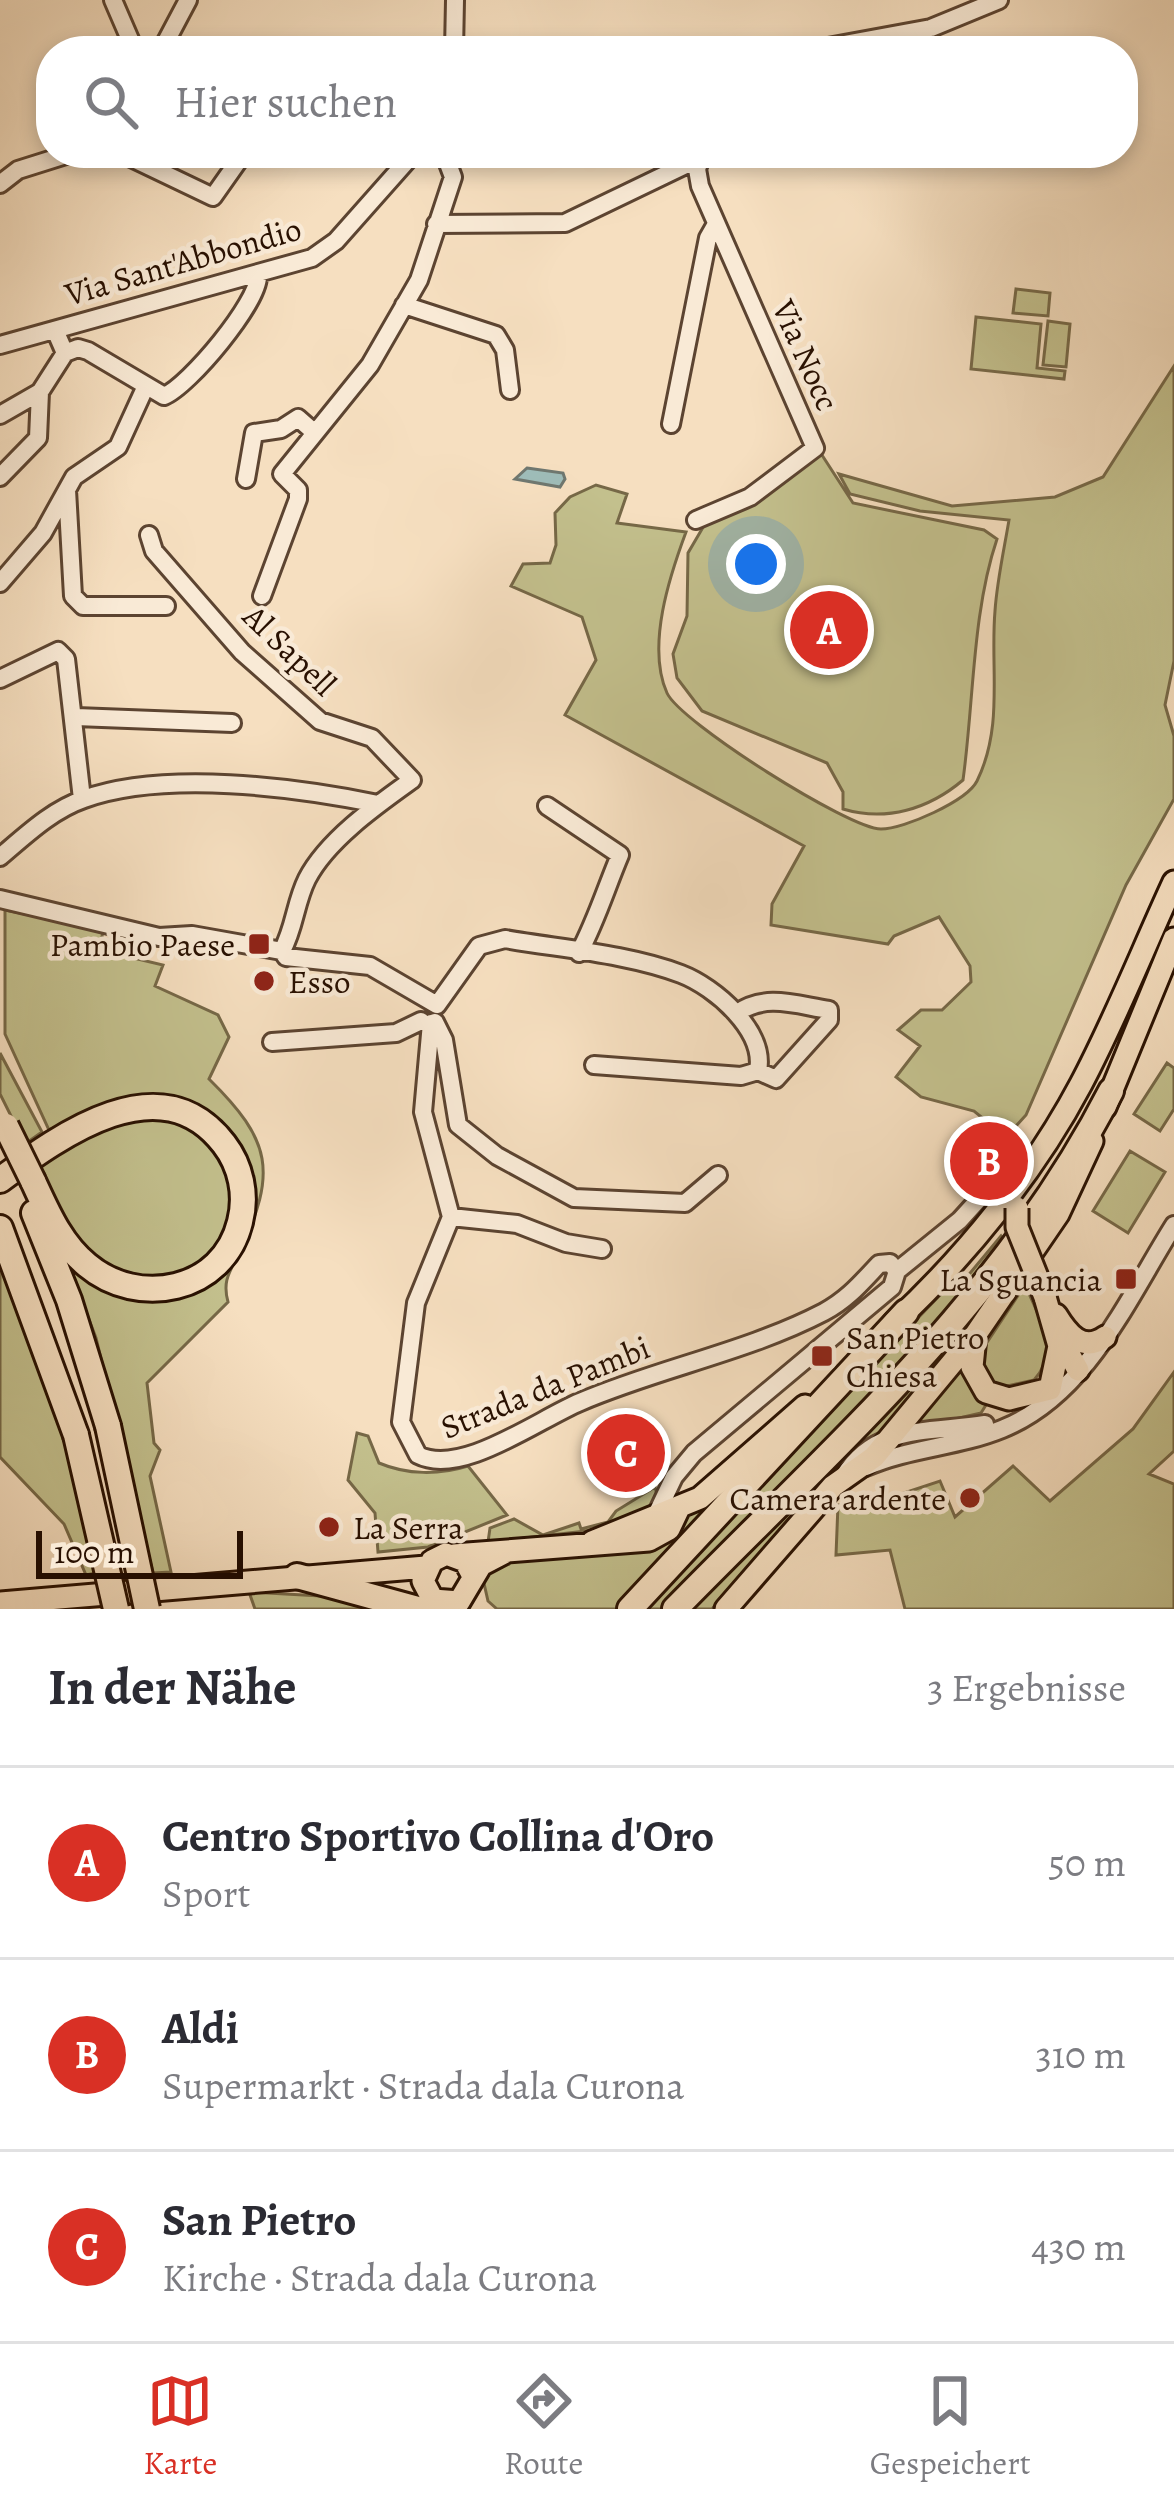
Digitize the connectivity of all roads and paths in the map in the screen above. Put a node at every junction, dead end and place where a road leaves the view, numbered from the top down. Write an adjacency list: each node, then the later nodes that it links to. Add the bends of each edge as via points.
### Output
1 (113, 0): 5 (street)
2 (188, 0): 6 (street)
3 (455, 0): 7 (street)
4 (999, 0): 8 (street)
5 (129, 36)
6 (169, 36)
7 (454, 36)
8 (888, 36)
9 (36, 164): 16 (street)
10 (153, 168): 11 (street, via 213,196)
11 (233, 168)
12 (400, 168): 19 (street, Via Sant'Abbondio, via 325,251)
13 (450, 168): 17 (street)
14 (675, 168): 17 (street, via 565,224)
15 (699, 168): 18 (street, Via Nocc)
16 (0, 184)
17 (436, 224): 20 (street)
18 (716, 224): 28 (street); 33 (street, Via Nocc, via 815,448 750,497)
19 (258, 276): 21 (street, Via Sant'Abbondio); 24 (street, via 255,293 178,391 164,396)
20 (404, 305): 25 (street, via 496,335); 29 (street, via 370,365)
21 (56, 330): 22 (street, Via Sant'Abbondio); 23 (street)
22 (2, 343)
23 (65, 353): 24 (street, via 88,351); 26 (street)
24 (145, 388): 32 (street, via 118,447 95,458)
25 (510, 390)
26 (40, 392): 27 (street); 30 (street, via 38,438)
27 (0, 415)
28 (671, 424)
29 (315, 434): 31 (street, via 298,418 254,433); 36 (street, via 282,474 298,494)
30 (0, 477)
31 (246, 479)
32 (67, 489): 35 (street); 37 (street, via 73,596 83,606)
33 (696, 520)
34 (149, 535): 42 (street, Al Sapell, via 154,551 242,652 320,722 372,738 412,780)
35 (0, 583)
36 (262, 596)
37 (166, 606)
38 (0, 679): 39 (street, via 58,651)
39 (76, 717): 40 (street); 41 (street)
40 (232, 724)
41 (82, 799): 42 (street, via 140,784 319,792); 44 (street)
42 (378, 804): 48 (street, via 316,863)
43 (547, 806): 49 (street, via 620,855)
44 (0, 857)
45 (1174, 882): 57 (main road, via 1081,1085)
46 (0, 899): 48 (street, via 159,937)
47 (1174, 939): 55 (main road)
48 (282, 951): 51 (street, via 370,966)
49 (579, 953): 50 (street, via 683,975); 51 (street, via 489,941)
50 (737, 1013): 54 (street, via 760,1058); 54 (street, via 769,1000 829,1010 829,1020 776,1079)
51 (429, 1015): 52 (street, via 396,1033); 59 (street, via 445,1040 458,1125 542,1181 574,1198 665,1206 695,1198); 61 (street, via 423,1112)
52 (272, 1042)
53 (594, 1065): 54 (street)
54 (758, 1071)
55 (1112, 1089): 69 (main road, via 1058,1214); 91 (highway, via 1052,1197 987,1286)
56 (2, 1127): 60 (highway, bridge)
57 (1034, 1162): 66 (main road, bridge, via 1017,1208 1019,1233); 67 (main road)
58 (1008, 1167): 65 (street, via 960,1220)
59 (718, 1174)
60 (19, 1184): 60 (highway, via 94,1120 164,1108 198,1120 229,1149 242,1185 241,1221 224,1254 197,1279 162,1290 132,1288 73,1252); 88 (highway, bridge, via 69,1300 108,1426)
61 (451, 1217): 64 (street, via 517,1224); 65 (street, Strada da Pambi, via 416,1303 401,1422 412,1450 434,1462 465,1457 578,1402 811,1318 851,1295 879,1264)
62 (1174, 1225): 70 (street)
63 (0, 1228): 87 (highway, bridge, via 76,1435)
64 (602, 1249)
65 (897, 1270): 74 (street, via 894,1285)
66 (1047, 1301): 68 (main road); 70 (main road, via 1072,1338)
67 (906, 1312): 75 (main road); 90 (highway)
68 (1056, 1330): 71 (main road); 72 (main road)
69 (976, 1334): 72 (main road, via 972,1367 986,1391 1009,1400); 73 (main road)
70 (1105, 1337): 71 (street)
71 (1077, 1371): 72 (street); 76 (street, via 1046,1404 1001,1430)
72 (1050, 1389): 73 (street, via 1003,1420)
73 (894, 1435): 76 (main road)
74 (686, 1464): 75 (street, via 699,1488); 77 (street); 78 (street, via 662,1508)
75 (731, 1473): 77 (main road)
76 (843, 1477): 92 (main road)
77 (678, 1510): 78 (main road); 79 (main road, via 656,1538)
78 (642, 1525): 79 (main road)
79 (592, 1542): 80 (main road)
80 (524, 1549): 81 (main road); 83 (main road, via 492,1557)
81 (454, 1555): 83 (main road); 84 (main road, via 438,1556)
82 (291, 1576): 84 (highway); 84 (main road); 85 (main road)
83 (472, 1581): 86 (main road); 89 (main road)
84 (423, 1588): 86 (main road)
85 (0, 1603)
86 (449, 1607)
87 (116, 1609)
88 (147, 1609)
89 (484, 1609)
90 (629, 1609)
91 (675, 1609)
92 (725, 1609)

